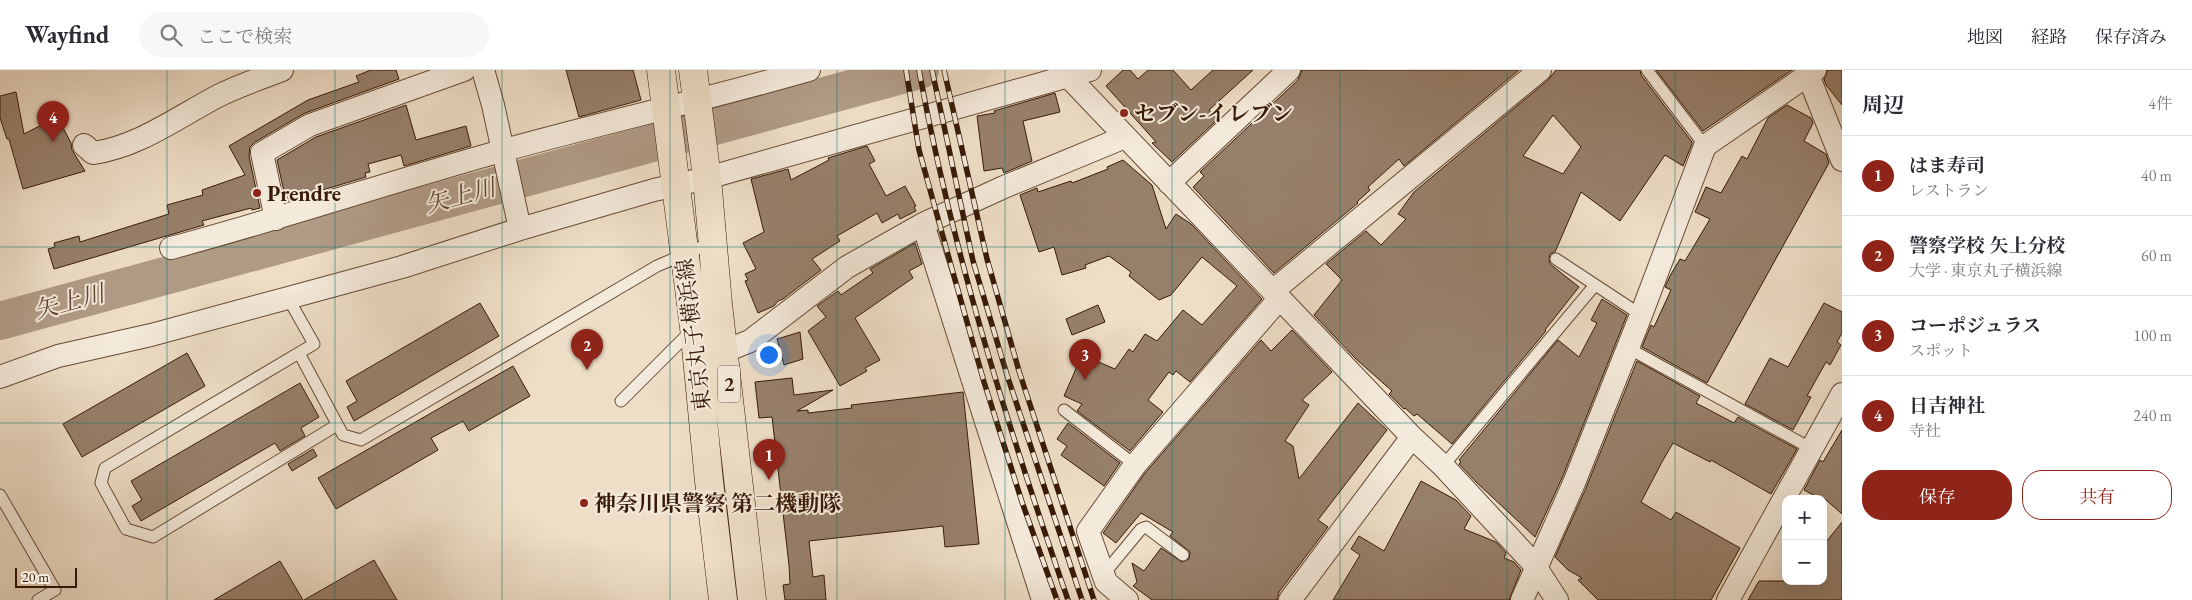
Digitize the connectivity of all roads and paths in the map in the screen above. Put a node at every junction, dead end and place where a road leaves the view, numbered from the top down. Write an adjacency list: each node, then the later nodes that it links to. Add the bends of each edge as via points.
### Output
1 (282, 70): 13 (street)
2 (464, 70): 24 (street, via 310,125 262,153)
3 (482, 70): 19 (street)
4 (661, 70): 15 (main road, 東京丸子横浜線 / 2)
5 (693, 70): 14 (main road, 東京丸子横浜線 / 2)
6 (809, 70): 14 (street)
7 (1090, 70): 12 (street)
8 (1289, 70): 22 (street)
9 (1540, 70): 32 (street)
10 (1647, 70): 18 (lane)
11 (1810, 72): 18 (street); 20 (street)
12 (1065, 73): 16 (street); 21 (street, via 978,100)
13 (234, 79): 17 (street, via 220,96 168,125 108,151 93,153)
14 (696, 102): 15 (street); 21 (main road, 東京丸子横浜線 / 2)
15 (666, 108): 19 (street); 23 (main road, 東京丸子横浜線 / 2)
16 (1125, 137): 22 (street); 26 (street)
17 (84, 145)
18 (1705, 146): 35 (street)
19 (505, 160): 24 (street); 25 (street)
20 (1842, 160)
21 (706, 173): 23 (street); 27 (main road, 東京丸子横浜線 / 2)
22 (1169, 183): 32 (street)
23 (676, 185): 25 (street); 29 (main road, 東京丸子横浜線 / 2)
24 (276, 219): 28 (street)
25 (518, 221): 33 (street, via 402,267)
26 (923, 224): 38 (street, via 847,267 750,341); 56 (street)
27 (713, 242): 29 (lane); 34 (main road, 東京丸子横浜線 / 2)
28 (171, 248)
29 (684, 255): 36 (main road, 東京丸子横浜線 / 2); 44 (lane, via 657,266 361,440 343,435)
30 (1556, 259): 31 (lane)
31 (1595, 285): 35 (lane); 48 (lane)
32 (1277, 294): 45 (street); 47 (street)
33 (288, 298): 39 (lane, via 314,344); 40 (street, via 58,356)
34 (718, 304): 36 (lane); 38 (main road, 東京丸子横浜線 / 2)
35 (1642, 315): 37 (street)
36 (694, 328): 42 (lane); 54 (main road, 東京丸子横浜線 / 2)
37 (1628, 348): 46 (lane); 51 (street)
38 (725, 351): 55 (main road, 東京丸子横浜線 / 2)
39 (299, 353): 44 (lane); 44 (lane, via 105,468 101,483 126,529 153,537)
40 (0, 377)
41 (1842, 394): 46 (street)
42 (621, 401)
43 (1064, 410): 47 (lane)
44 (337, 425)
45 (1412, 437): 48 (street); 58 (street)
46 (1812, 449): 61 (street)
47 (1136, 465): 52 (street, via 1088,531)
48 (1443, 466): 51 (street)
49 (0, 495): 53 (lane, via 55,590)
50 (1183, 555): 52 (lane, via 1146,527)
51 (1536, 568): 59 (street); 60 (street)
52 (1103, 575): 57 (street, via 1106,582)
53 (38, 600)
54 (724, 600)
55 (752, 600)
56 (1043, 600)
57 (1127, 600)
58 (1290, 600)
59 (1522, 600)
60 (1557, 600)
61 (1728, 600)

